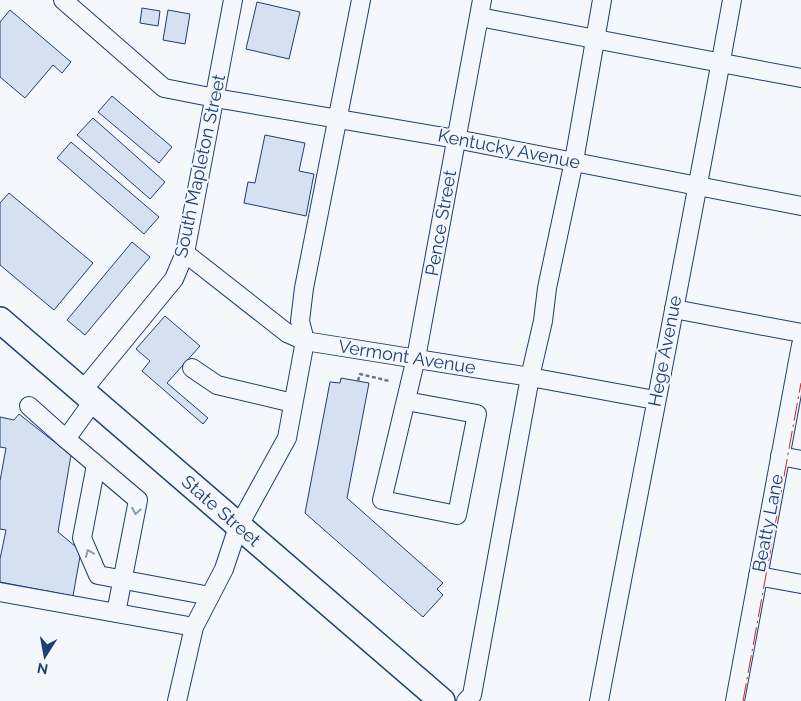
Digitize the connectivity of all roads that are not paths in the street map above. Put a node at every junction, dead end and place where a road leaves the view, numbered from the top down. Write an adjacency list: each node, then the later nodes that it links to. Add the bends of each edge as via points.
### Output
1 (62, 0): 11 (street, Kentucky Avenue, via 164,88)
2 (234, 0): 11 (street, South Mapleton Street)
3 (361, 0): 12 (street)
4 (482, 0): 7 (street, Pence Street)
5 (602, 0): 8 (street)
6 (732, 0): 9 (street, Hege Avenue)
7 (478, 18): 8 (street); 13 (street, Pence Street)
8 (594, 39): 9 (street); 14 (street)
9 (720, 63): 10 (street); 15 (street, Hege Avenue)
10 (801, 78)
11 (216, 98): 12 (street, Kentucky Avenue); 17 (street, South Mapleton Street)
12 (338, 118): 13 (street, Kentucky Avenue); 21 (street, via 304,288 300,321)
13 (456, 139): 14 (street, Kentucky Avenue); 23 (street, Pence Street)
14 (574, 161): 15 (street, Kentucky Avenue); 25 (street)
15 (699, 185): 16 (street, Kentucky Avenue); 18 (street, Hege Avenue)
16 (801, 206)
17 (185, 253): 21 (street, Vermont Avenue, via 288,333); 26 (street, South Mapleton Street, via 174,279)
18 (674, 308): 20 (street); 27 (street, Hege Avenue)
19 (0, 320): 26 (highway, State Street)
20 (801, 332)
21 (305, 341): 23 (street, Vermont Avenue); 29 (street)
22 (801, 345): 32 (street, Beatty Lane)
23 (416, 358): 25 (street, Vermont Avenue); 28 (street, Pence Street)
24 (192, 368): 29 (street, via 217,385)
25 (530, 377): 27 (street, Vermont Avenue); 46 (street, via 472,694)
26 (89, 395): 31 (street, South Mapleton Street); 35 (highway, State Street)
27 (655, 400): 47 (street, Hege Avenue)
28 (406, 401): 28 (street, Pence Street, via 382,500 458,516 477,414)
29 (294, 403): 35 (street, via 287,438)
30 (29, 406): 31 (street)
31 (66, 438): 34 (street)
32 (780, 456): 33 (street); 36 (street, Beatty Lane)
33 (801, 460)
34 (96, 465): 37 (street, one-way to 37, via 138,500); 37 (street, one-way to 34, via 98,575 82,538)
35 (238, 527): 40 (street, via 224,569); 45 (highway, State Street)
36 (758, 576): 38 (street); 43 (street, Beatty Lane)
37 (123, 580): 40 (street); 41 (street)
38 (801, 584)
39 (0, 592): 41 (street)
40 (210, 596): 42 (street)
41 (116, 613): 42 (street)
42 (194, 627): 44 (street)
43 (738, 700)
44 (177, 701)
45 (442, 701)
46 (466, 701)
47 (599, 701)

